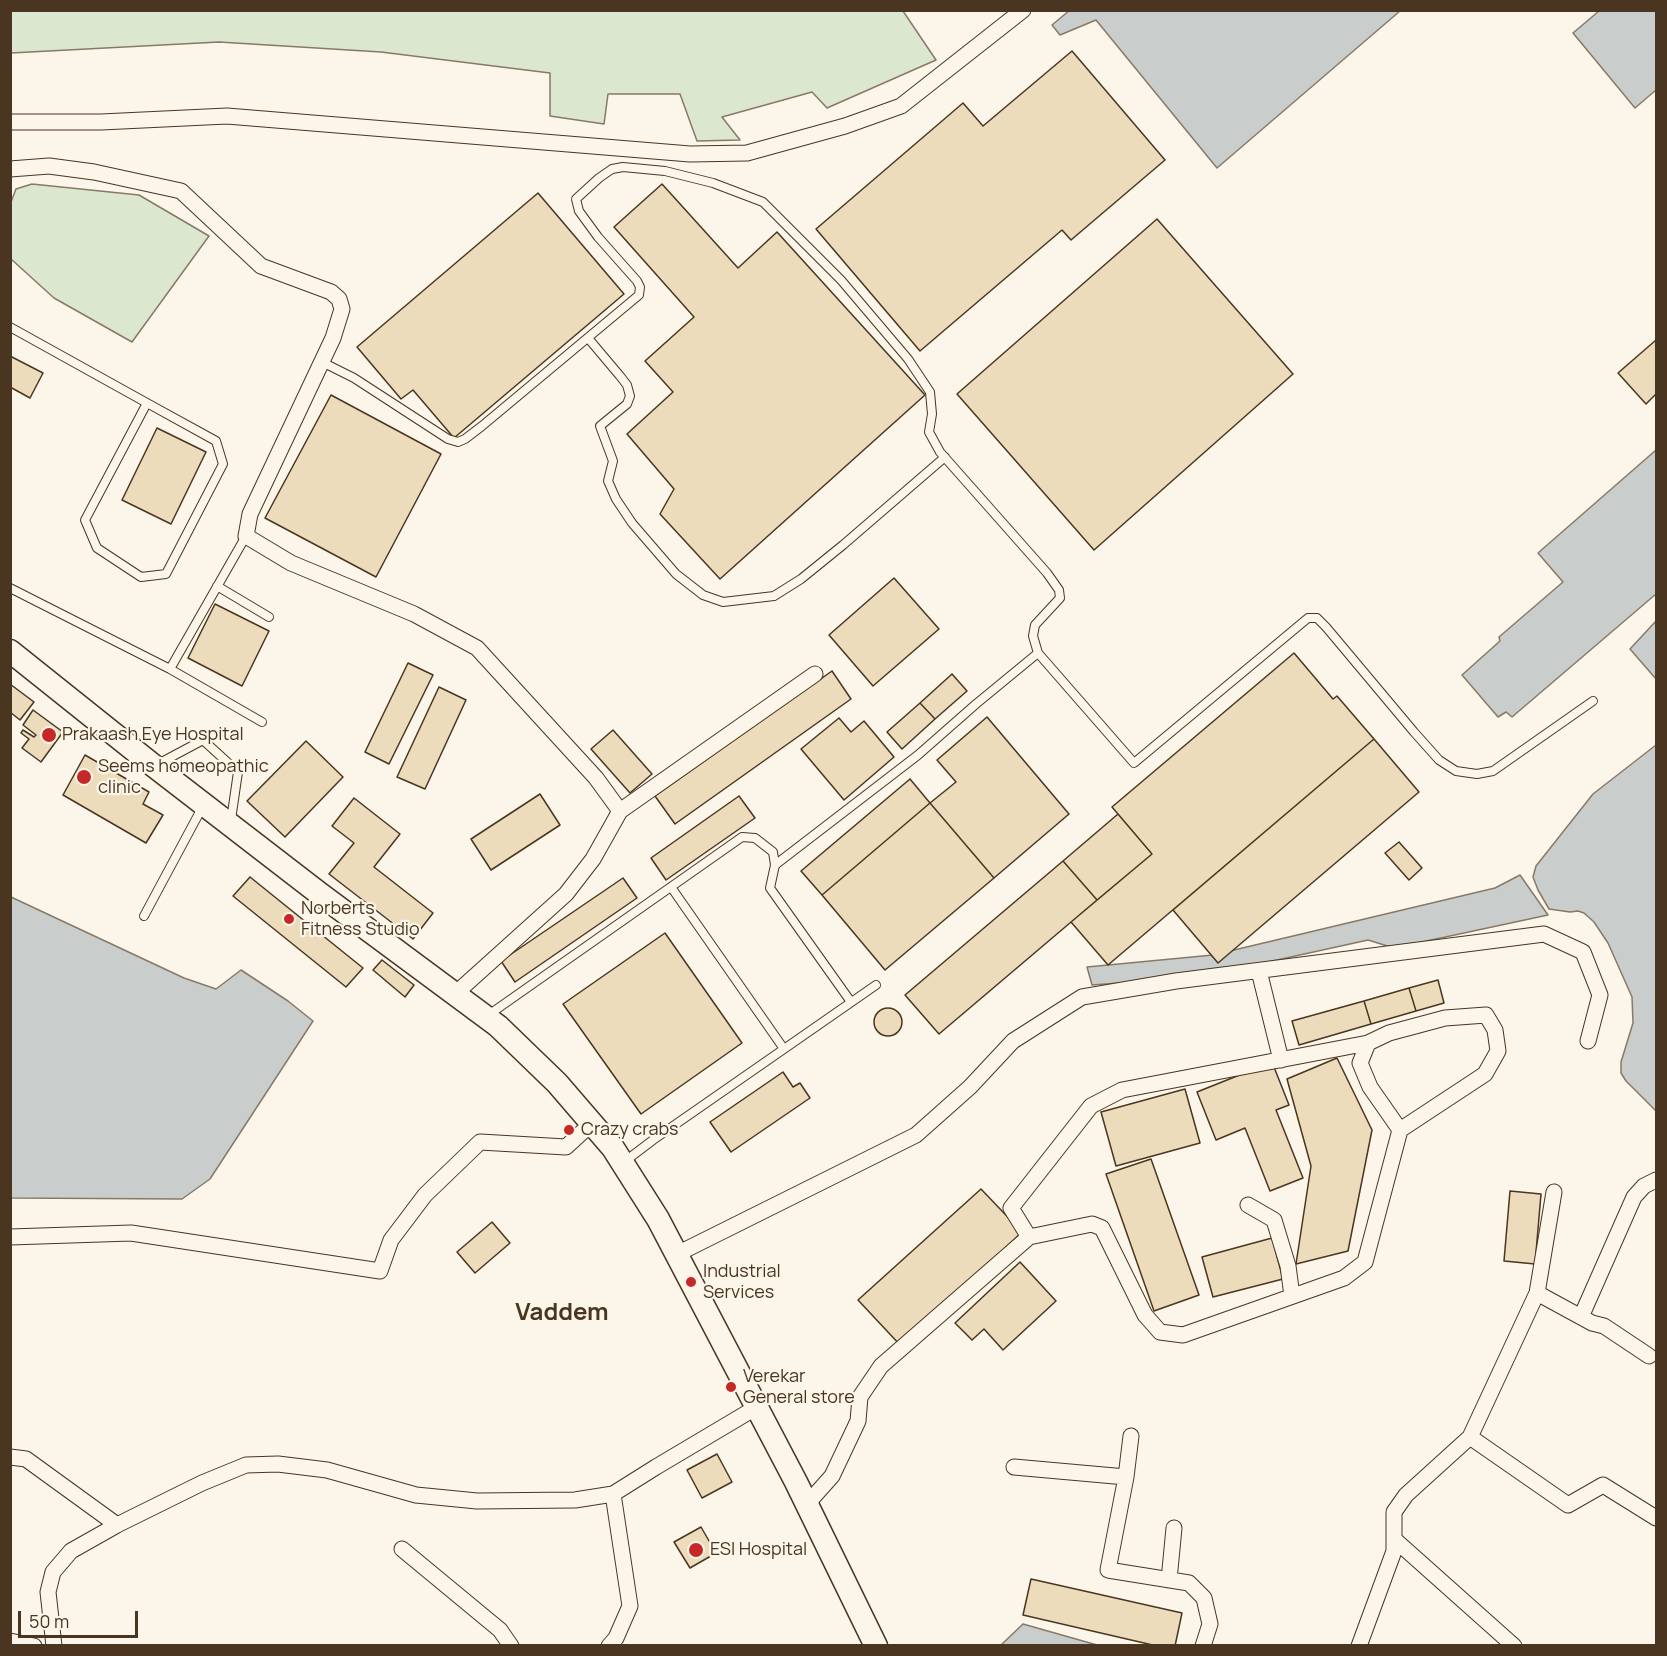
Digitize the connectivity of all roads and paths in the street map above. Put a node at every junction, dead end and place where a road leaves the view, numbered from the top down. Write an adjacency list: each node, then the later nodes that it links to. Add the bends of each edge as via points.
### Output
1 (1023, 10): 2 (street, via 901,106 747,153 690,154 227,116)
2 (10, 122)
3 (10, 169): 6 (street, via 49,166 94,171 181,191 261,266 331,291 339,299 342,309)
4 (10, 327): 7 (lane)
5 (588, 338): 6 (lane, via 458,442 448,440 354,378); 8 (lane, via 620,376 630,396 627,404 600,426 613,461 608,481 616,499 676,574 703,595 723,602 774,596 801,579); 8 (lane, via 639,295 640,287 579,211 576,199 612,169 623,167 665,171 713,183 763,202 841,280 908,359 930,392 929,432)
6 (322, 362): 9 (street, via 250,514)
7 (147, 403): 7 (lane, via 216,441 223,464 166,574 141,577 97,548 85,520)
8 (945, 457): 14 (lane, via 1059,590 1060,598 1035,625 1033,636)
9 (246, 536): 10 (lane); 21 (street, via 291,563 414,614 477,648 596,778)
10 (217, 586): 12 (lane); 15 (lane)
11 (10, 588): 15 (lane)
12 (269, 617)
13 (10, 651): 19 (main road)
14 (1038, 653): 17 (lane, via 1134,762 1308,618 1317,618 1326,627 1439,760 1456,771 1493,771); 23 (lane, via 918,755)
15 (170, 669): 18 (lane)
16 (815, 674): 21 (street)
17 (1593, 702)
18 (262, 722)
19 (154, 766): 20 (main road); 22 (lane, via 203,740 238,772)
20 (204, 804): 22 (main road); 25 (lane)
21 (620, 811): 28 (street, via 593,859 566,894)
22 (230, 825): 28 (main road)
23 (775, 865): 24 (lane, via 773,852 755,838 742,837); 29 (lane, via 771,888)
24 (671, 887): 30 (lane); 33 (lane)
25 (144, 916)
26 (1258, 971): 31 (street, via 1544,934 1583,952 1600,995); 34 (street); 43 (street, via 1082,997 1013,1041 916,1136)
27 (876, 985): 29 (lane)
28 (455, 994): 30 (main road)
29 (851, 1002): 33 (lane)
30 (486, 1017): 35 (main road, via 558,1083)
31 (1588, 1041)
32 (1368, 1044): 34 (street); 36 (street, via 1360,1063 1370,1086); 36 (street, via 1389,1033 1445,1018 1486,1015 1495,1030 1498,1051 1485,1074)
33 (784, 1049): 37 (lane)
34 (1281, 1060): 42 (street, via 1122,1090 1091,1106 1011,1208)
35 (592, 1123): 37 (main road); 41 (street, via 566,1147 480,1142 424,1195 391,1240 380,1271 131,1233)
36 (1400, 1130): 45 (street, via 1365,1262 1344,1278)
37 (623, 1163): 43 (main road)
38 (1656, 1180): 46 (street, via 1634,1197)
39 (1554, 1192): 44 (street)
40 (1248, 1205): 45 (street, via 1274,1220 1288,1266)
41 (10, 1237)
42 (1029, 1237): 45 (street, via 1092,1224 1102,1228 1145,1315 1160,1332 1183,1335); 55 (street, via 881,1366 860,1397 858,1421 832,1476)
43 (677, 1254): 48 (main road)
44 (1537, 1293): 46 (street); 50 (street)
45 (1292, 1296)
46 (1581, 1317): 47 (street, via 1604,1326)
47 (1650, 1356)
48 (757, 1407): 54 (street); 55 (main road)
49 (1131, 1436): 53 (street)
50 (1470, 1437): 56 (street, via 1568,1504 1603,1485); 59 (street, via 1406,1495 1394,1512)
51 (10, 1457): 57 (street, via 26,1459)
52 (1014, 1467): 53 (street)
53 (1126, 1477): 61 (street, via 1108,1570)
54 (613, 1494): 57 (street, via 575,1500 477,1500 416,1495 327,1470 246,1465); 66 (street, via 630,1606)
55 (807, 1504): 67 (main road)
56 (1656, 1518)
57 (117, 1525): 64 (street, via 71,1551 53,1572 48,1592)
58 (1174, 1528): 61 (street)
59 (1394, 1539): 69 (street, via 1394,1551); 70 (street)
60 (402, 1549): 65 (street, via 500,1630)
61 (1169, 1580): 68 (street, via 1189,1583 1204,1598 1210,1624)
62 (10, 1641): 63 (street)
63 (34, 1646)
64 (54, 1646)
65 (511, 1646)
66 (609, 1646)
67 (876, 1646)
68 (1203, 1646)
69 (1359, 1646)
70 (1514, 1646)

